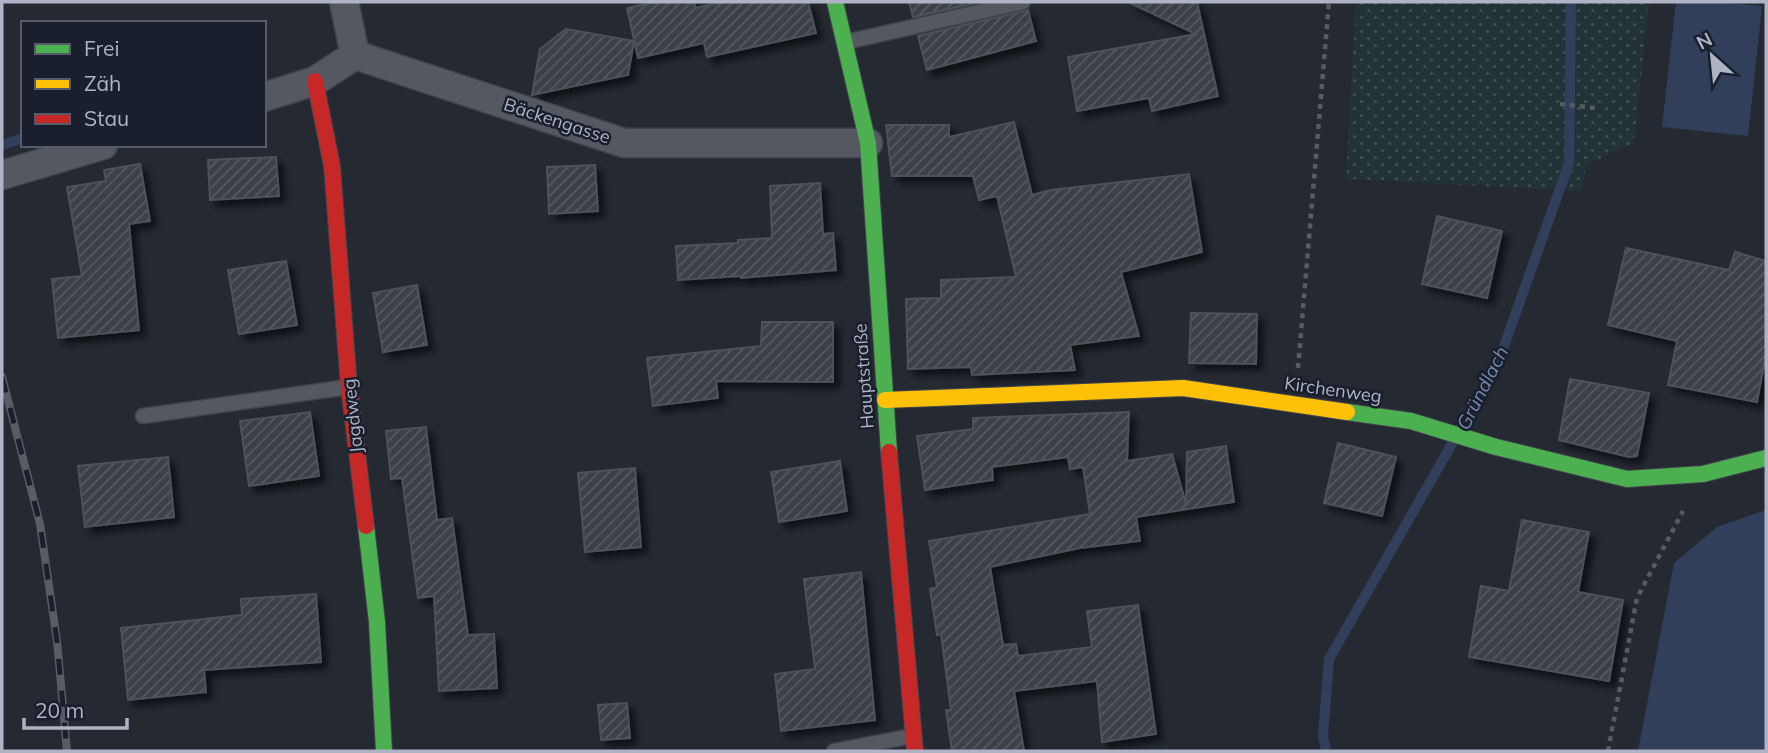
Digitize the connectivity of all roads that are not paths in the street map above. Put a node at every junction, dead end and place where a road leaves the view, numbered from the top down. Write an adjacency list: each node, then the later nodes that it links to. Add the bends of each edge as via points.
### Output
1 (344, 2): 5 (street)
2 (835, 2): 4 (street, Hauptstraße)
3 (1023, 2): 4 (lane)
4 (844, 42): 8 (street, Hauptstraße)
5 (355, 55): 6 (street); 8 (street, Bäckengasse, via 624,143)
6 (315, 81): 7 (street); 11 (street, Jagdweg, via 332,166)
7 (266, 96)
8 (868, 143): 12 (street, Hauptstraße)
9 (96, 147): 10 (street)
10 (2, 175)
11 (349, 387): 13 (lane); 16 (street, Jagdweg, via 377,622)
12 (885, 400): 14 (street, Kirchenweg, via 1183,388 1411,421 1627,479 1703,474); 15 (street, Hauptstraße)
13 (143, 416)
14 (1766, 458)
15 (915, 743): 17 (lane)
16 (384, 751)
17 (834, 751)

